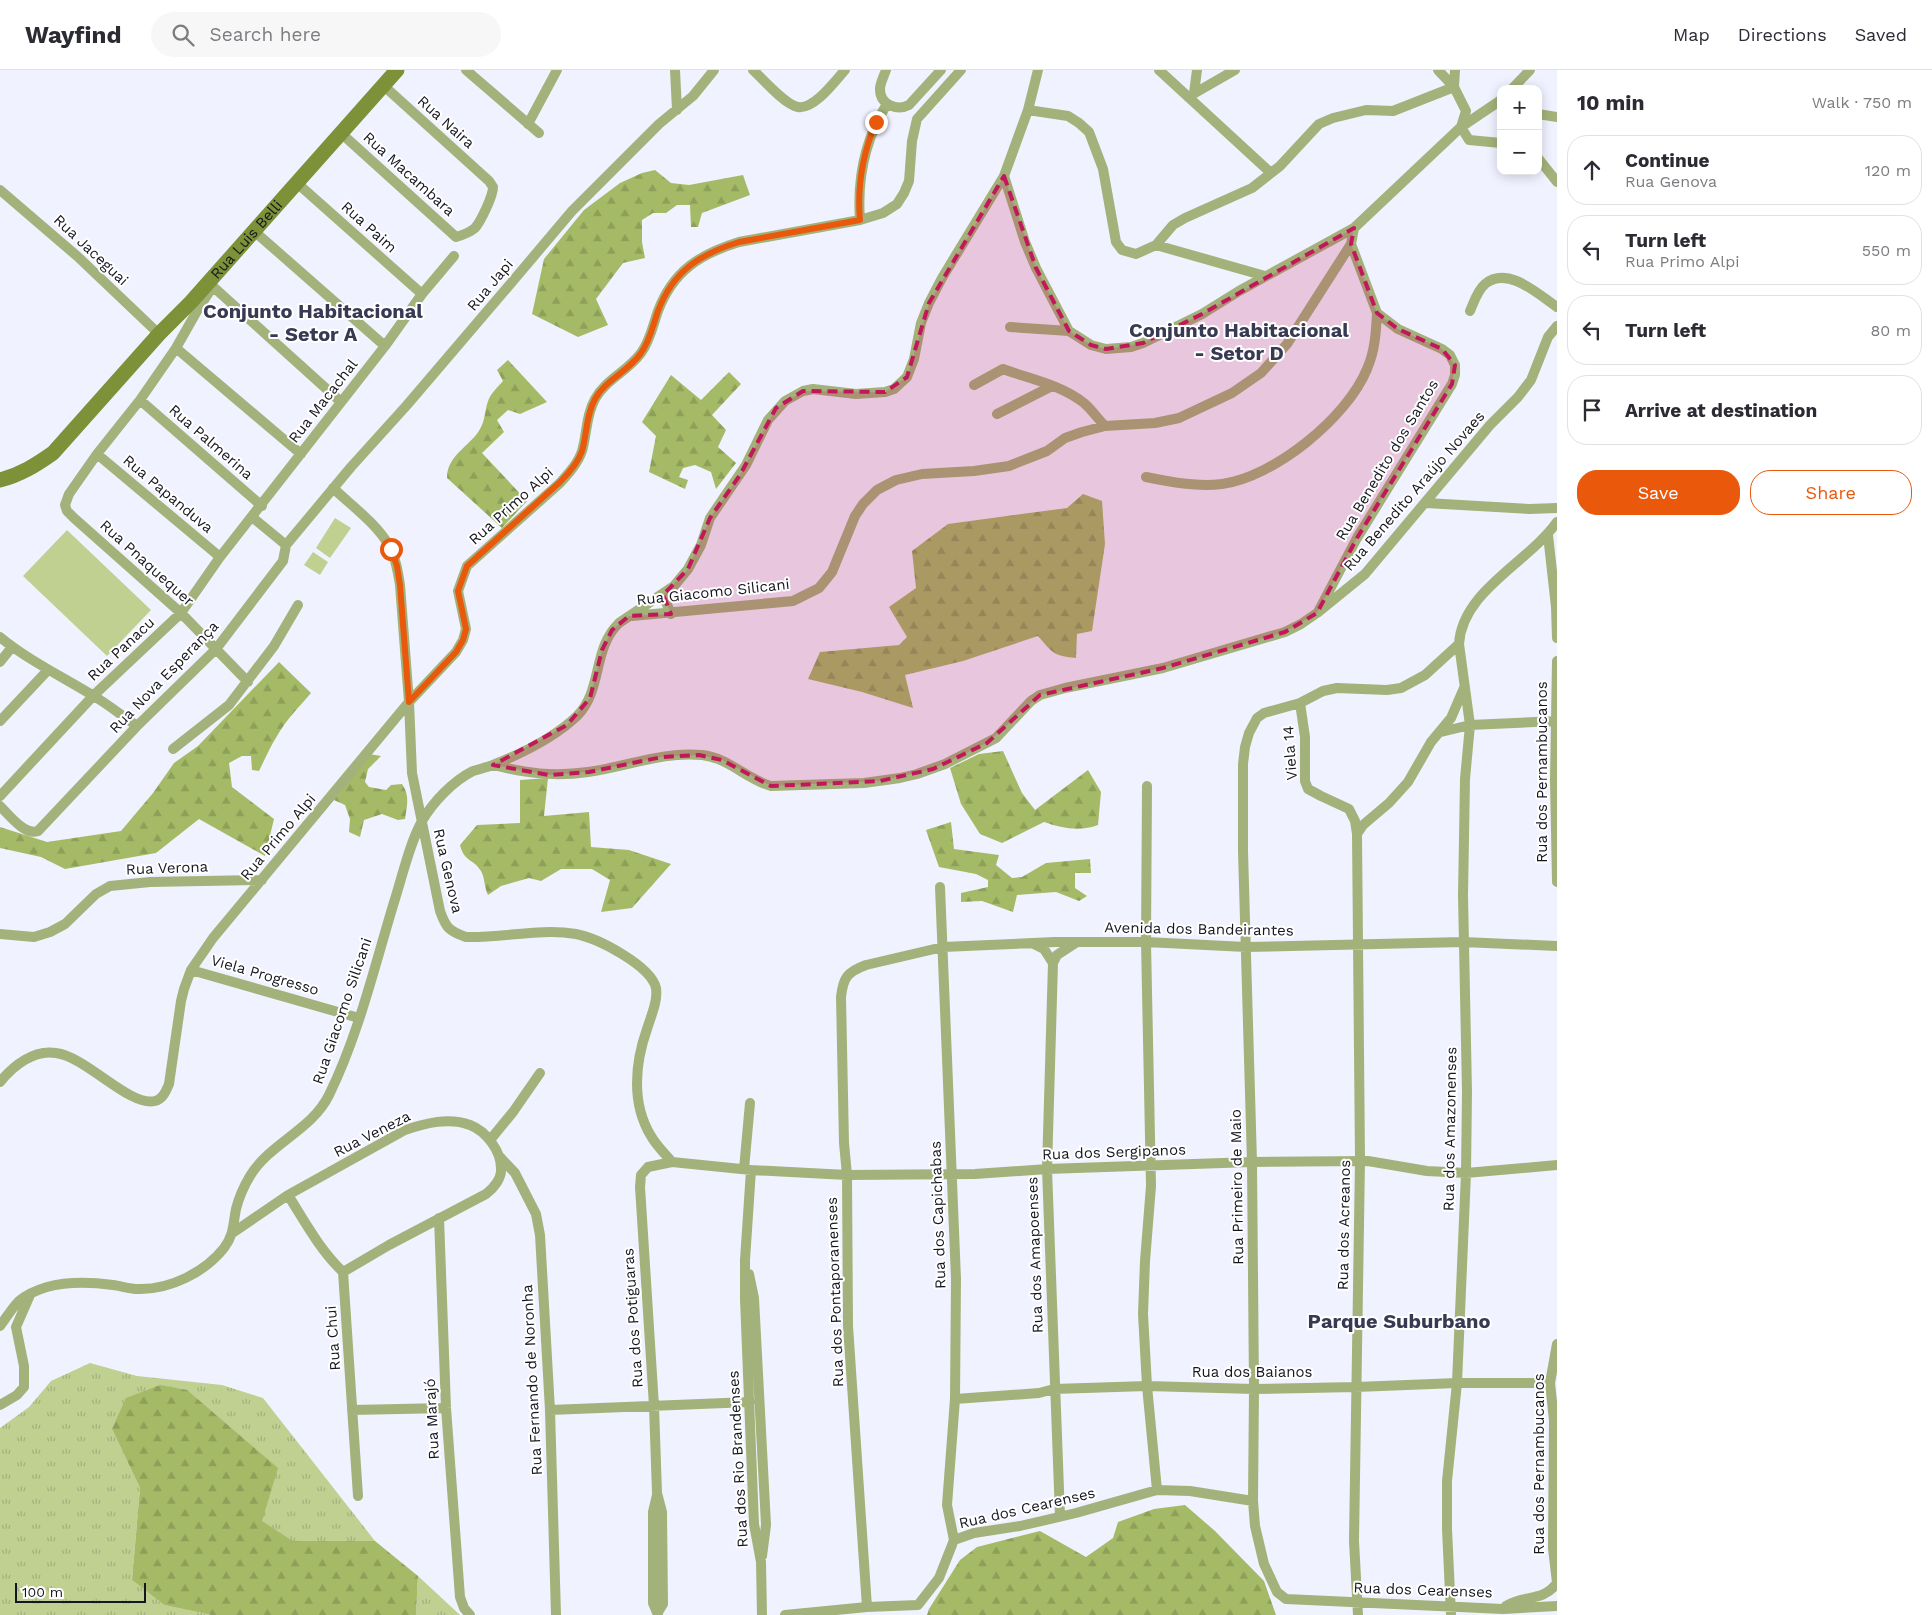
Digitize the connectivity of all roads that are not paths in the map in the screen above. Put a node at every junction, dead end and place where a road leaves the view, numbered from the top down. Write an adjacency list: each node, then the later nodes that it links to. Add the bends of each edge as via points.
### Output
1 (398, 70): 21 (street, Rua Luis Belli)
2 (466, 70): 30 (street)
3 (557, 70): 30 (street)
4 (674, 70): 26 (street)
5 (708, 70): 19 (street)
6 (714, 70): 19 (street, Rua Japi)
7 (753, 70): 8 (street, via 787,102 797,107 822,96)
8 (845, 70)
9 (886, 70): 25 (street, via 880,89)
10 (941, 70): 25 (street, via 909,105 896,108)
11 (961, 70): 41 (street, Rua Primo Alpi, via 917,119 909,181 897,204 883,213)
12 (1038, 70): 27 (street)
13 (1158, 70): 23 (street)
14 (1197, 70): 23 (street)
15 (1235, 70): 23 (street)
16 (1438, 70): 22 (street)
17 (1456, 70): 22 (street)
18 (1530, 70): 20 (street)
19 (705, 80): 26 (street, Rua Japi)
20 (1516, 85)
21 (384, 86): 33 (street, Rua Luis Belli); 44 (street, Rua Naira, via 493,187 476,227)
22 (1454, 87): 31 (street, via 1466,111); 36 (street, via 1394,110 1366,110 1319,124)
23 (1191, 95): 36 (street)
24 (1497, 102): 31 (street)
25 (887, 104): 41 (street, via 876,122 865,155 859,195)
26 (677, 110): 70 (street, Rua Japi, via 587,194)
27 (1028, 110): 37 (street); 46 (street, via 1068,116 1089,132 1103,169 1116,242 1122,250 1136,254)
28 (1542, 115): 29 (street)
29 (1557, 117)
30 (528, 124): 32 (street)
31 (1461, 127): 34 (street, via 1469,140); 42 (street)
32 (539, 133)
33 (342, 134): 39 (street, Rua Luis Belli); 44 (street, Rua Macambara)
34 (1497, 143)
35 (1542, 163): 38 (street)
36 (1271, 173): 46 (street, via 1252,188 1173,225)
37 (1004, 176): 56 (street, via 1025,242); 79 (street, via 929,303 921,322 911,370 901,385 885,392 870,393 808,390 793,395 776,408 746,465 710,518 688,570)
38 (1557, 182)
39 (297, 183): 43 (street, Rua Luis Belli); 50 (street, Rua Paim)
40 (0, 190): 57 (street, Rua Jaceguai, via 78,256)
41 (860, 220): 96 (street, Rua Primo Alpi, via 722,247 695,262 674,280 641,354 595,398 582,450 572,469 467,566 458,591 466,629 463,640 456,652)
42 (1354, 228): 45 (street, Rua Giacomo Silicani); 48 (street)
43 (254, 231): 49 (street, Rua Luis Belli); 58 (street)
44 (456, 237)
45 (1351, 244): 53 (street); 65 (street, Rua Giacomo Silicani, via 1287,344 1260,373 1232,393 1179,418)
46 (1156, 245): 48 (street)
47 (454, 256): 50 (street, Rua Macachal)
48 (1265, 276): 56 (street, via 1202,314 1131,347 1106,349)
49 (211, 284): 57 (street, Rua Luis Belli); 59 (street); 63 (street)
50 (422, 294): 58 (street, Rua Macachal)
51 (1557, 307): 52 (street, via 1526,287 1504,278 1486,283)
52 (1470, 311)
53 (1377, 313): 68 (street, via 1375,344 1360,384 1327,424 1290,454 1256,474 1222,484 1173,482); 82 (street, Rua Benedito dos Santos, via 1398,329 1450,355 1455,375 1357,538)
54 (1557, 326): 71 (street, Rua Benedito Araújo Novaes, via 1548,337 1531,380 1518,398 1490,426)
55 (1010, 327): 56 (street)
56 (1068, 331)
57 (159, 334): 69 (street, Rua Luis Belli, via 52,453 33,467)
58 (385, 346): 63 (street, Rua Macachal)
59 (176, 348): 62 (street); 67 (street)
60 (974, 385): 61 (street, via 1003,369)
61 (1052, 386): 64 (street); 65 (street, via 1085,404)
62 (140, 400): 66 (street); 72 (street, Rua Palmerina)
63 (341, 402): 67 (street, Rua Macachal)
64 (997, 414)
65 (1105, 426): 83 (street, Rua Giacomo Silicani, via 1065,438 1047,451 1008,466 909,476 877,490 855,516 832,572 819,588 793,601)
66 (97, 454): 78 (street, Rua Papanduva); 81 (street, Rua Pnaquequer, via 69,494 65,505 67,511)
67 (301, 454): 72 (street, Rua Macachal)
68 (1146, 477)
69 (0, 480)
70 (333, 488): 77 (street, Rua Nova Esperança); 96 (street, Rua Genova, via 382,535 391,549 400,585)
71 (1426, 503): 73 (street); 82 (street, Rua Benedito Araújo Novaes, via 1365,574)
72 (262, 506): 74 (street, Rua Macachal)
73 (1557, 508)
74 (252, 517): 77 (street); 78 (street, Rua Panacu)
75 (1557, 522): 76 (street)
76 (1548, 535): 86 (street); 87 (street, via 1474,604 1463,623)
77 (286, 545): 89 (street, Rua Nova Esperança, via 283,561)
78 (220, 557): 81 (street, Rua Panacu)
79 (663, 594): 83 (street); 84 (street)
80 (298, 605): 93 (street)
81 (181, 613): 89 (street, Rua Pnaquequer); 95 (street, Rua Panacu)
82 (1317, 613): 104 (street, Rua Benedito Araújo Novaes, via 1286,632 1163,668 1040,695 987,743 945,764 900,778 844,784 771,786 722,760 699,755 662,757 589,772 549,775 520,772)
83 (671, 614): 84 (street, Rua Giacomo Silicani)
84 (630, 616): 104 (street, Rua Giacomo Silicani, via 612,630 607,639 594,688 585,707 546,739)
85 (0, 637): 88 (street)
86 (1557, 638)
87 (1459, 644): 94 (street, Rua dos Amazonenses); 97 (street, via 1424,675 1401,688 1337,688)
88 (12, 647): 91 (street); 92 (street)
89 (216, 649): 93 (street, Rua Pnaquequer); 101 (street, Rua Nova Esperança)
90 (1557, 661): 98 (street, Rua dos Pernambucanos)
91 (0, 662)
92 (48, 670): 95 (street); 99 (street)
93 (248, 682): 103 (street, via 229,705)
94 (1465, 685): 100 (street, Rua dos Amazonenses); 102 (street, via 1456,710)
95 (94, 695): 101 (street); 106 (street, Rua Panacu)
96 (409, 702): 108 (street, Rua Genova, via 412,773); 110 (street, Rua Primo Alpi)
97 (1300, 703): 109 (street, Viela 14, via 1308,788 1349,808); 121 (street, Rua Primeiro de Maio, via 1273,709 1258,718 1245,747 1243,851)
98 (1556, 720): 100 (street); 111 (street, Rua dos Pernambucanos)
99 (0, 722)
100 (1470, 725): 102 (street); 116 (street, Rua dos Amazonenses, via 1465,780)
101 (137, 726): 107 (street, Rua Nova Esperança, via 38,831 26,830)
102 (1440, 733): 109 (street, via 1399,794)
103 (173, 749)
104 (493, 764): 108 (street, Rua Giacomo Silicani, via 472,772 453,785)
105 (1147, 786): 115 (street)
106 (0, 796)
107 (0, 806)
108 (421, 823): 125 (street, Rua Giacomo Silicani); 132 (street, Rua Genova, via 440,911 454,933 478,938 554,932 578,935 601,943 642,968 652,978 656,990 655,1003 638,1057 636,1082 644,1122 651,1137)
109 (1357, 834): 118 (street, Rua dos Acreanos)
110 (262, 880): 113 (street, Rua Verona, via 110,886 96,894 65,924 50,932 34,937); 123 (street, Rua Primo Alpi, via 213,938)
111 (1557, 882)
112 (940, 887): 120 (street, Rua dos Capichabas)
113 (0, 934)
114 (1078, 942): 115 (street, Avenida dos Bandeirantes); 117 (street, Avenida dos Bandeirantes); 122 (street, via 1057,955)
115 (1146, 942): 121 (street, Avenida dos Bandeirantes); 135 (street)
116 (1463, 942): 118 (street, Avenida dos Bandeirantes); 119 (street, Avenida dos Bandeirantes); 138 (street, Rua dos Amazonenses)
117 (1033, 943): 120 (street, Avenida dos Bandeirantes); 122 (street, via 1044,949)
118 (1358, 944): 121 (street, Avenida dos Bandeirantes); 131 (street, Rua dos Acreanos)
119 (1557, 946)
120 (943, 947): 124 (street, Avenida dos Bandeirantes, via 866,965); 139 (street, Rua dos Capichabas)
121 (1246, 947): 133 (street, Rua Primeiro de Maio)
122 (1053, 962): 136 (street, Rua dos Amapoenses)
123 (191, 970): 125 (street, Viela Progresso); 127 (street, Rua Primo Alpi, via 181,1001 169,1084 165,1094 156,1100 145,1101 130,1095 88,1066 54,1052 36,1054 17,1065)
124 (846, 976): 140 (street, Rua dos Pontaporanenses, via 840,997)
125 (359, 1018): 143 (street, Rua Giacomo Silicani, via 327,1099 316,1114 266,1156 252,1173 241,1192)
126 (540, 1074): 129 (street)
127 (0, 1082)
128 (750, 1103): 137 (street)
129 (490, 1140): 130 (street, Rua Veneza); 141 (street, Rua Veneza, via 470,1125 455,1122 422,1124 405,1130)
130 (498, 1155): 142 (street, Rua Veneza, via 502,1168 493,1188); 161 (street, Rua Fernando de Noronha, via 515,1173 536,1214)
131 (1360, 1161): 133 (street, Rua dos Sergipanos); 138 (street, Rua dos Sergipanos); 152 (street, Rua dos Acreanos)
132 (672, 1162): 137 (street, Rua dos Sergipanos); 158 (street, Rua dos Potiguaras, via 648,1167 641,1175 640,1187)
133 (1252, 1162): 135 (street, Rua dos Sergipanos); 154 (street, Rua Primeiro de Maio)
134 (1557, 1165): 138 (street, Rua dos Sergipanos)
135 (1150, 1166): 136 (street, Rua dos Sergipanos); 151 (street, via 1143,1314)
136 (1047, 1169): 139 (street, Rua dos Sergipanos); 153 (street, Rua dos Amapoenses)
137 (747, 1170): 140 (street, Rua dos Sergipanos); 144 (street)
138 (1466, 1173): 149 (street, Rua dos Amazonenses)
139 (952, 1174): 140 (street, Rua dos Sergipanos); 155 (street, Rua dos Capichabas, via 956,1279)
140 (847, 1176): 174 (street, Rua dos Pontaporanenses, via 848,1326)
141 (288, 1195): 143 (street, Rua Veneza); 145 (street, via 314,1238)
142 (439, 1218): 145 (street, Rua Veneza); 159 (street, Rua Marajó)
143 (234, 1232): 146 (street, Rua Giacomo Silicani, via 224,1248 199,1271 175,1282 139,1289 67,1282)
144 (745, 1260): 156 (street, Rua dos Rio Brandenses); 168 (street, Rua dos Rio Brandenses, via 754,1298 766,1526)
145 (343, 1272): 160 (street, Rua Chui)
146 (30, 1294): 147 (street, Rua Giacomo Silicani, via 20,1301); 157 (street, via 16,1327 24,1366 24,1387)
147 (0, 1326)
148 (1557, 1344): 150 (street, Rua dos Pernambucanos)
149 (1457, 1383): 150 (street, Rua dos Baianos); 152 (street, Rua dos Baianos); 175 (street, Rua dos Amazonenses, via 1447,1481)
150 (1550, 1383): 162 (street, Rua dos Pernambucanos)
151 (1147, 1386): 153 (street, Rua dos Baianos); 154 (street, Rua dos Baianos); 163 (street)
152 (1356, 1387): 154 (street, Rua dos Baianos); 171 (street, Rua dos Acreanos, via 1354,1541)
153 (1054, 1389): 155 (street, Rua dos Baianos); 166 (street, Rua dos Amapoenses)
154 (1254, 1389): 165 (street, Rua Primeiro de Maio)
155 (955, 1399): 167 (street, Rua dos Capichabas, via 947,1505)
156 (750, 1402): 158 (street); 168 (street, Rua dos Rio Brandenses, via 754,1524)
157 (0, 1405)
158 (654, 1406): 161 (street); 176 (street, Rua dos Potiguaras, via 658,1493 653,1512 654,1603)
159 (446, 1408): 160 (street); 177 (street, Rua Marajó, via 460,1597)
160 (352, 1410): 164 (street, Rua Chui)
161 (550, 1410): 178 (street, Rua Fernando de Noronha)
162 (1556, 1417): 169 (street, Rua dos Pernambucanos, via 1553,1548)
163 (1157, 1490): 165 (street, Rua dos Cearenses, via 1190,1491); 166 (street, Rua dos Cearenses)
164 (358, 1496)
165 (1253, 1501): 170 (street, Rua Primeiro de Maio, via 1264,1564 1277,1592)
166 (1060, 1516): 167 (street, Rua dos Cearenses)
167 (954, 1540): 174 (street, Rua dos Cearenses, via 939,1578 918,1605)
168 (761, 1562): 179 (street)
169 (1557, 1583): 173 (street, via 1546,1594)
170 (1288, 1600): 171 (street, Rua dos Cearenses)
171 (1357, 1602): 175 (street, Rua dos Cearenses); 181 (street, Rua dos Acreanos)
172 (1557, 1606): 173 (street, Rua dos Cearenses)
173 (1503, 1608): 175 (street, Rua dos Cearenses)
174 (860, 1610): 180 (street, Rua dos Cearenses)
175 (1451, 1610)
176 (658, 1613)
177 (470, 1615)
178 (556, 1615)
179 (762, 1615)
180 (785, 1615)
181 (1358, 1615)

